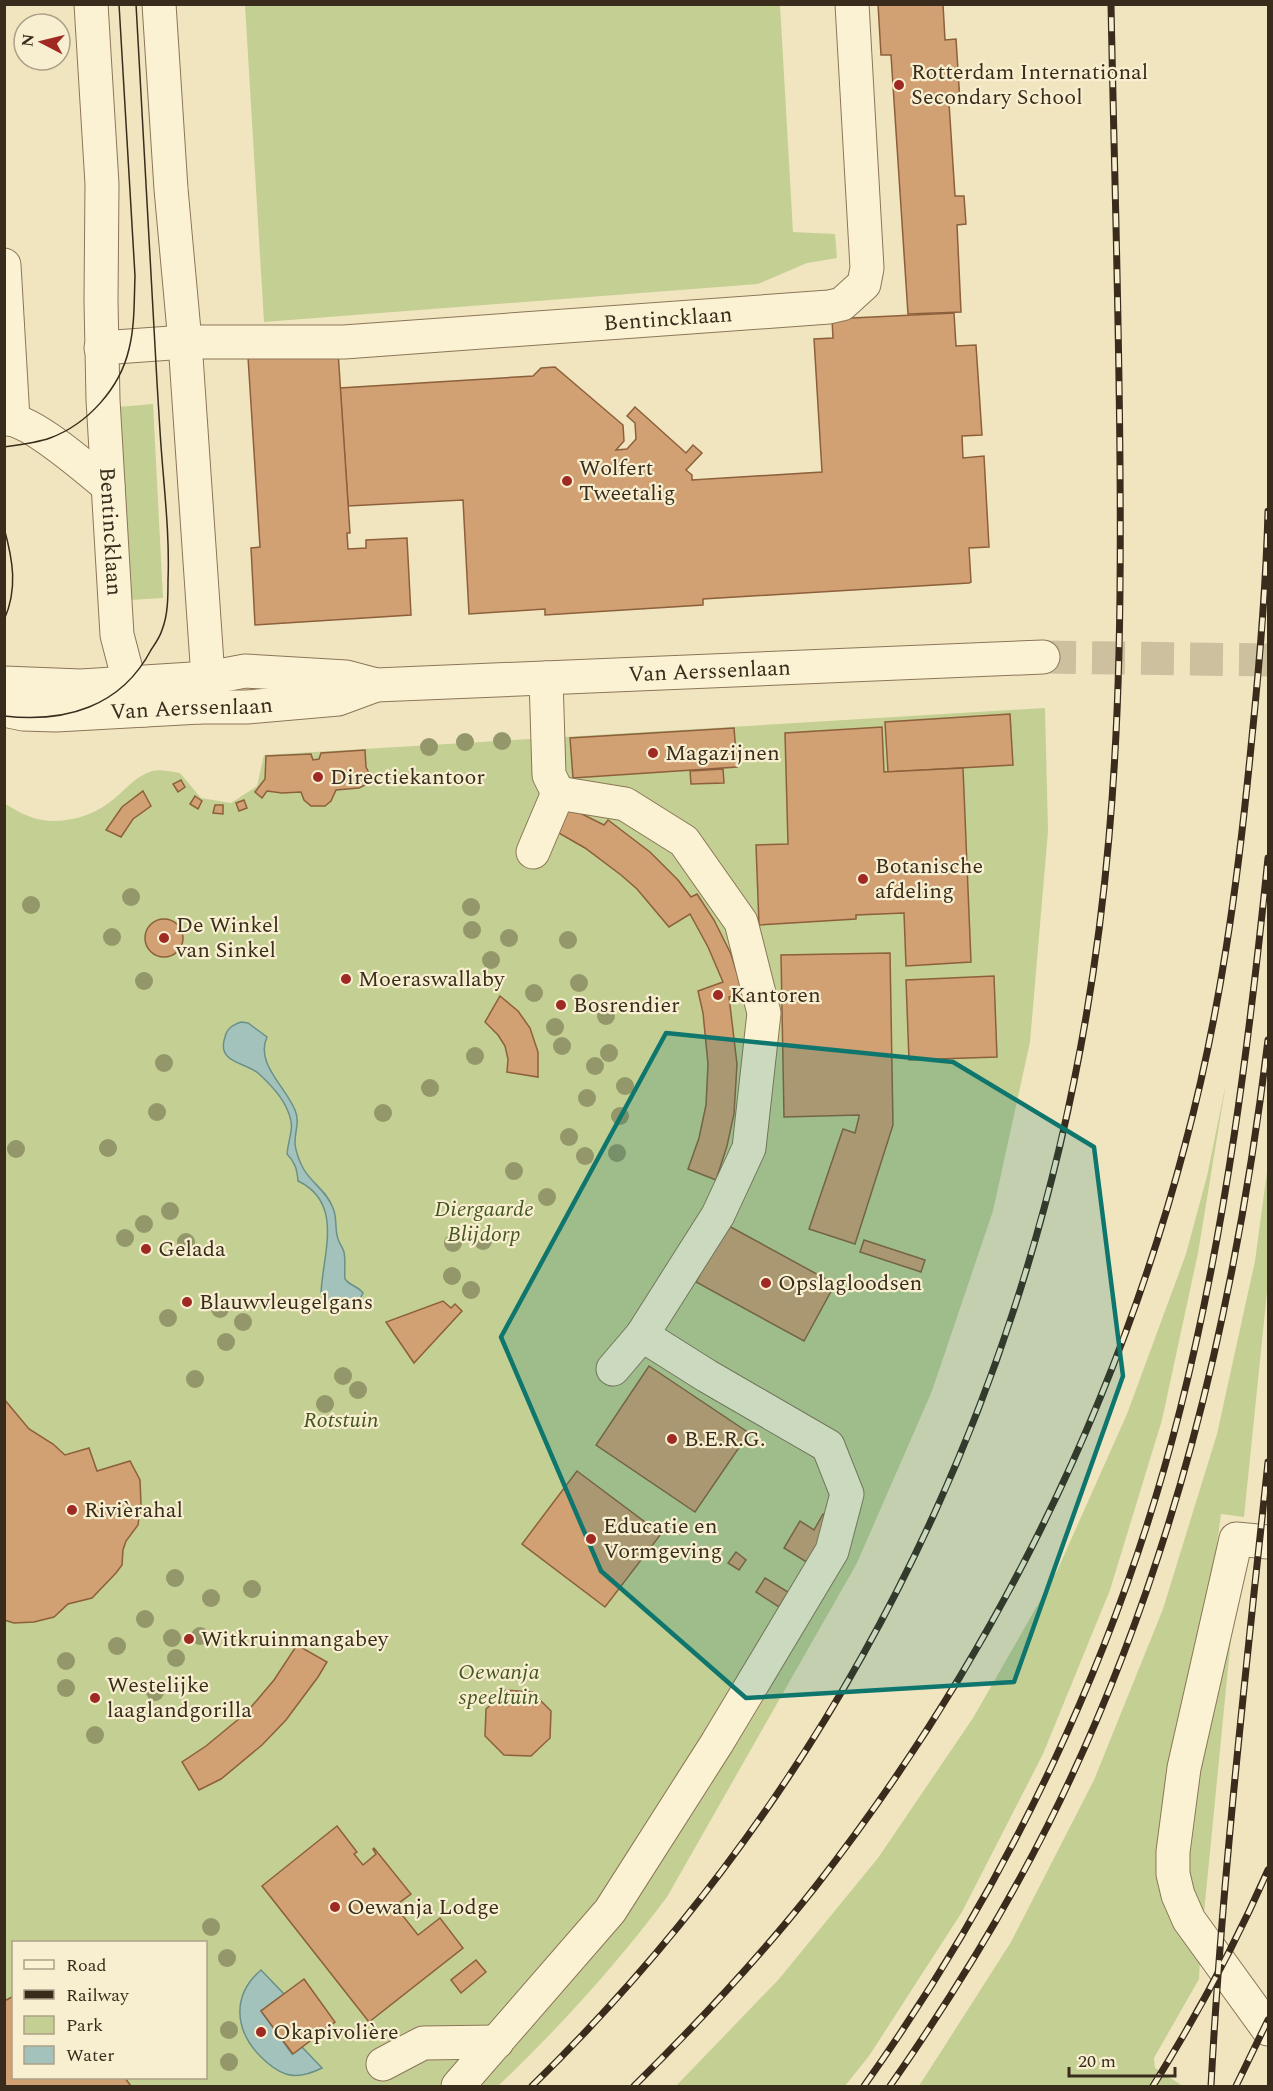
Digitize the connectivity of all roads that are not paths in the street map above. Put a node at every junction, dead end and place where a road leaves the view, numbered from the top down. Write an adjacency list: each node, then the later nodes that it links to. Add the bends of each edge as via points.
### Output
1 (91, 4): 6 (street, Bentincklaan, via 102,184)
2 (159, 4): 5 (street)
3 (852, 4): 5 (street, Bentincklaan, via 867,268 864,284 842,304 344,342)
4 (4, 265): 7 (street)
5 (185, 342): 6 (street, Bentincklaan); 13 (street)
6 (102, 348): 8 (street, Bentincklaan)
7 (9, 419): 8 (street, via 63,450)
8 (108, 486): 11 (street, Bentincklaan, via 117,635)
9 (1043, 657): 10 (street, Van Aerssenlaan)
10 (546, 678): 13 (street, Van Aerssenlaan, via 376,685 338,699 247,707); 16 (street, via 549,775)
11 (129, 681): 12 (street, Van Aerssenlaan, via 81,686); 13 (street, Van Aerssenlaan); 14 (street, Bentincklaan)
12 (4, 682)
13 (204, 692): 14 (street, Van Aerssenlaan)
14 (144, 710): 15 (street, Van Aerssenlaan, via 57,715)
15 (4, 711)
16 (558, 793): 17 (street); 18 (street, via 625,804 684,841 741,921 764,1013 749,1148 718,1215)
17 (533, 852)
18 (642, 1335): 19 (street); 22 (street, via 828,1446 847,1494 832,1551 610,1911)
19 (613, 1369)
20 (1269, 1542): 21 (street, via 1236,1539 1184,1768 1173,1852 1173,1874 1189,1920)
21 (1269, 2029)
22 (497, 2042): 23 (street, via 423,2043); 24 (street)
23 (383, 2064)
24 (458, 2086)

